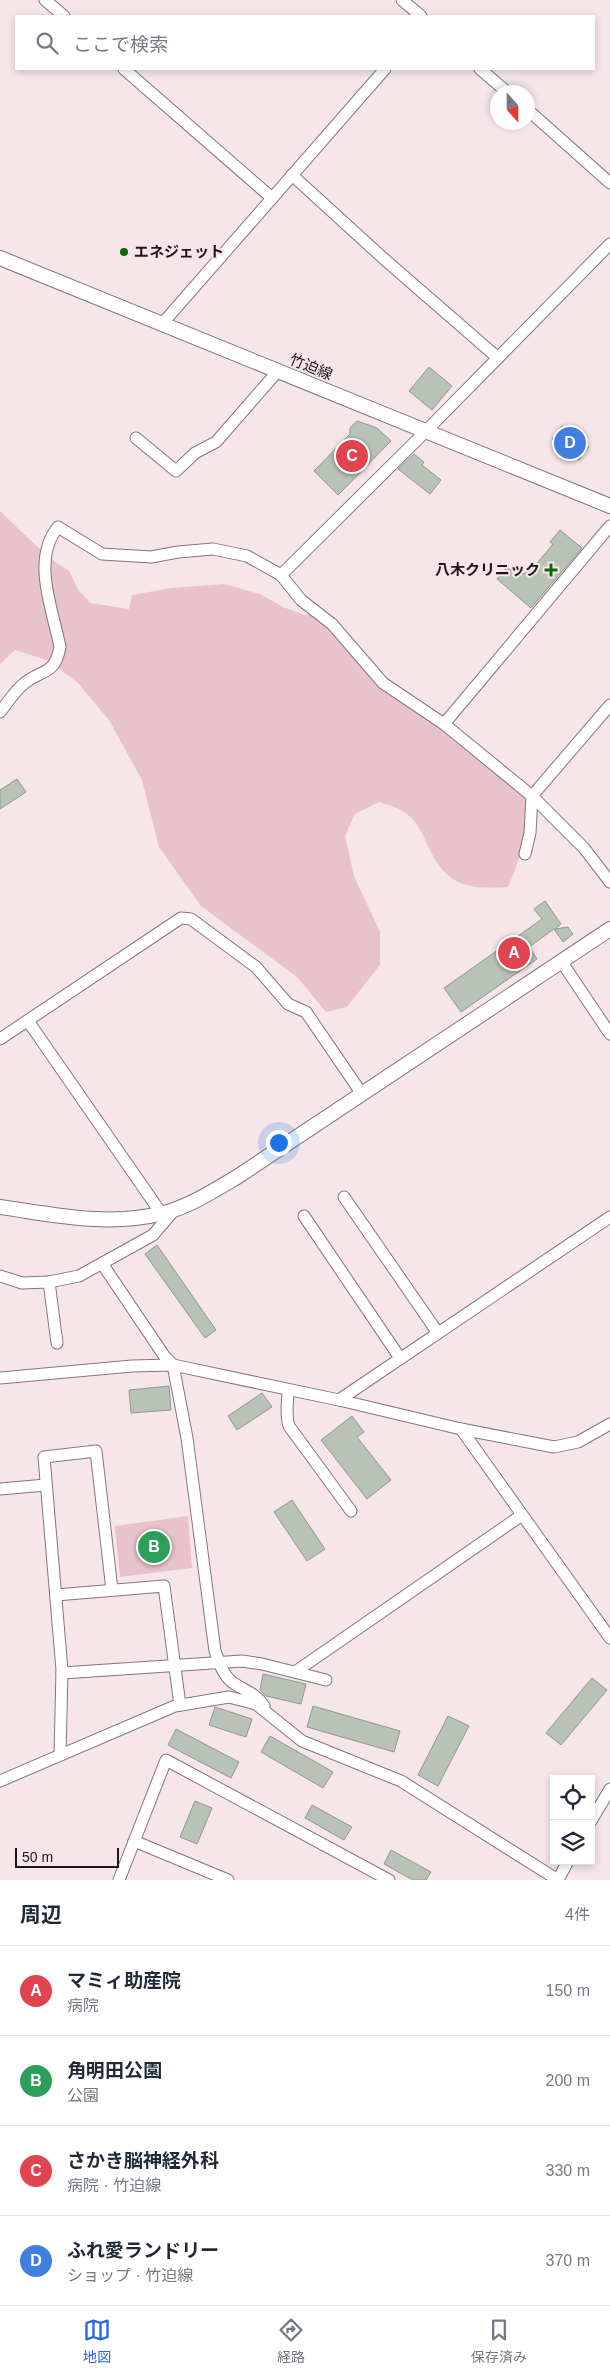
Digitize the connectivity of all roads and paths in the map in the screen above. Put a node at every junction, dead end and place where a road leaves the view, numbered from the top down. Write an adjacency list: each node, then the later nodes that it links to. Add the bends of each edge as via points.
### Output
1 (45, 0): 3 (street)
2 (402, 0): 4 (street)
3 (63, 15)
4 (420, 15)
5 (125, 70): 12 (street)
6 (384, 70): 10 (street)
7 (481, 70): 8 (street)
8 (499, 85)
9 (535, 116): 11 (street)
10 (292, 175): 12 (street); 16 (street)
11 (610, 182)
12 (272, 198): 15 (street)
13 (610, 244): 16 (street)
14 (0, 258): 15 (street, 竹迫線)
15 (162, 324): 17 (street, 竹迫線)
16 (498, 358): 18 (street)
17 (278, 371): 18 (street, 竹迫線); 19 (street, via 216,442 195,453 176,471)
18 (426, 431): 20 (street, 竹迫線); 22 (street)
19 (136, 438)
20 (610, 506)
21 (610, 526): 25 (street)
22 (281, 575): 24 (street, via 247,556 213,549 151,556 102,554 58,527 46,547 44,563 60,647 58,659 49,670 20,687); 25 (street, via 301,600 332,624 383,683)
23 (610, 705): 26 (street)
24 (0, 712)
25 (444, 724): 26 (street)
26 (532, 796): 27 (street); 28 (street, via 584,848)
27 (525, 854)
28 (610, 882)
29 (610, 929): 30 (street)
30 (561, 962): 32 (street); 34 (street)
31 (28, 1020): 33 (street); 34 (street, via 181,918 191,919 256,966 288,1004 306,1012); 38 (street)
32 (610, 1034)
33 (0, 1039)
34 (362, 1094): 37 (street, via 237,1177)
35 (344, 1197): 44 (street)
36 (0, 1207): 38 (street, via 98,1221)
37 (176, 1208): 38 (street); 41 (street, via 153,1235)
38 (161, 1213)
39 (304, 1216): 46 (street)
40 (610, 1217): 44 (street)
41 (102, 1265): 43 (street, via 79,1276); 47 (street)
42 (0, 1276): 43 (street, via 22,1283)
43 (48, 1282): 45 (street)
44 (438, 1332): 46 (street)
45 (57, 1342)
46 (400, 1358): 50 (street)
47 (173, 1365): 48 (street); 49 (street); 60 (street, via 188,1438)
48 (0, 1378)
49 (288, 1390): 50 (street); 55 (street, via 286,1414 289,1426)
50 (339, 1400): 52 (street)
51 (610, 1424): 52 (street, via 578,1442 554,1447)
52 (461, 1429): 56 (street)
53 (46, 1485): 54 (street); 57 (street, via 44,1457 96,1451); 58 (street)
54 (0, 1489)
55 (351, 1511)
56 (522, 1515): 59 (street); 62 (street)
57 (112, 1590): 58 (street); 61 (street, via 164,1586)
58 (56, 1595): 63 (street)
59 (610, 1638)
60 (219, 1663): 61 (street); 62 (street, via 242,1661); 66 (street, via 232,1682 261,1701)
61 (174, 1666): 63 (street); 65 (street)
62 (295, 1672): 64 (street)
63 (62, 1673): 67 (street)
64 (326, 1680)
65 (180, 1705): 66 (street, via 229,1697 256,1704); 67 (street)
66 (268, 1714): 76 (street, via 302,1741 401,1781)
67 (60, 1755): 68 (street)
68 (0, 1781)
69 (610, 1789): 70 (street)
70 (592, 1820)
71 (134, 1841): 73 (street); 74 (street); 75 (street, via 166,1760)
72 (566, 1865): 76 (street)
73 (119, 1880)
74 (228, 1880)
75 (389, 1880)
76 (558, 1880)

